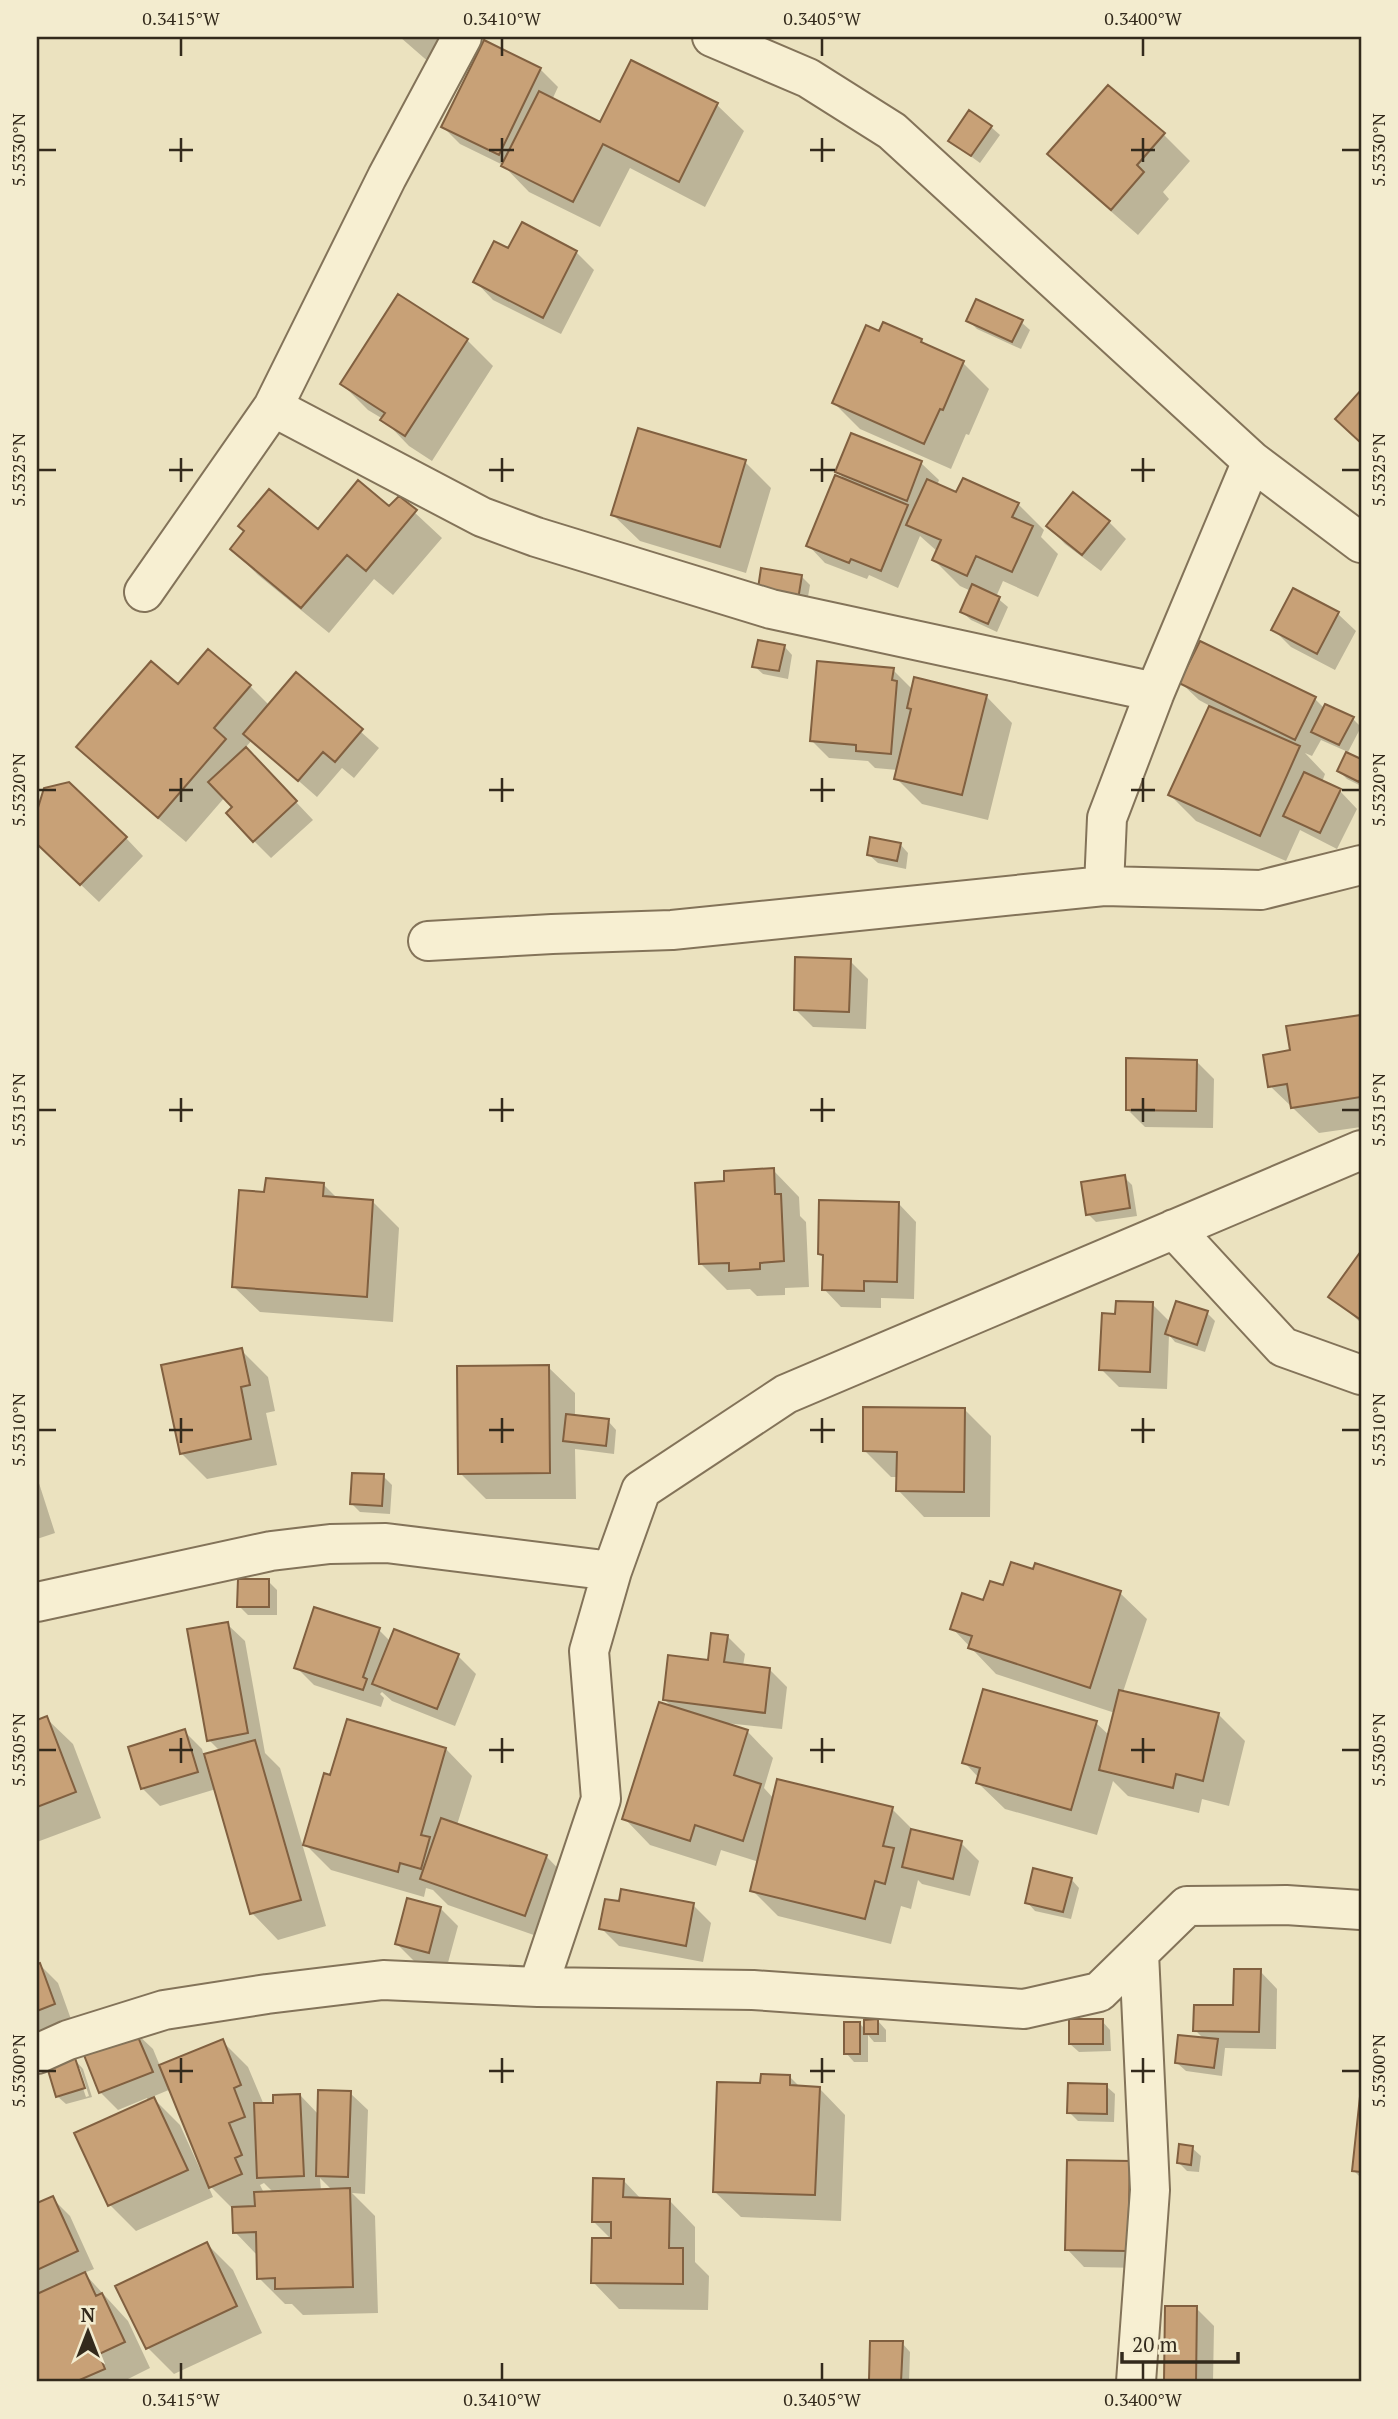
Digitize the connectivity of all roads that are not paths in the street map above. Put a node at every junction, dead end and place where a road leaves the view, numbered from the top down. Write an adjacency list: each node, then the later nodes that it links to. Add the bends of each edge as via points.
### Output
1 (462, 37): 3 (street)
2 (712, 37): 4 (street, via 808,78 892,131)
3 (273, 407): 6 (street); 7 (street, via 482,517 536,537 771,609)
4 (1252, 461): 5 (street); 7 (street)
5 (1361, 543)
6 (144, 592)
7 (1155, 692): 9 (street, via 1107,818)
8 (1361, 865): 9 (street, via 1261,890)
9 (1104, 886): 10 (street, via 672,930)
10 (428, 941)
11 (1361, 1150): 12 (street)
12 (1174, 1229): 13 (street, via 1283,1347); 14 (street, via 786,1394 642,1490)
13 (1361, 1375)
14 (612, 1571): 15 (street, via 386,1543 330,1544 271,1551); 18 (street, via 589,1651 601,1799)
15 (37, 1602)
16 (1361, 1910): 17 (street, via 1187,1906)
17 (1139, 1953): 18 (street, via 1099,1992 1024,2009 753,1990); 20 (street, via 1150,2190)
18 (538, 1987): 19 (street, via 383,1980 268,1994 164,2010)
19 (37, 2054)
20 (1136, 2382)

